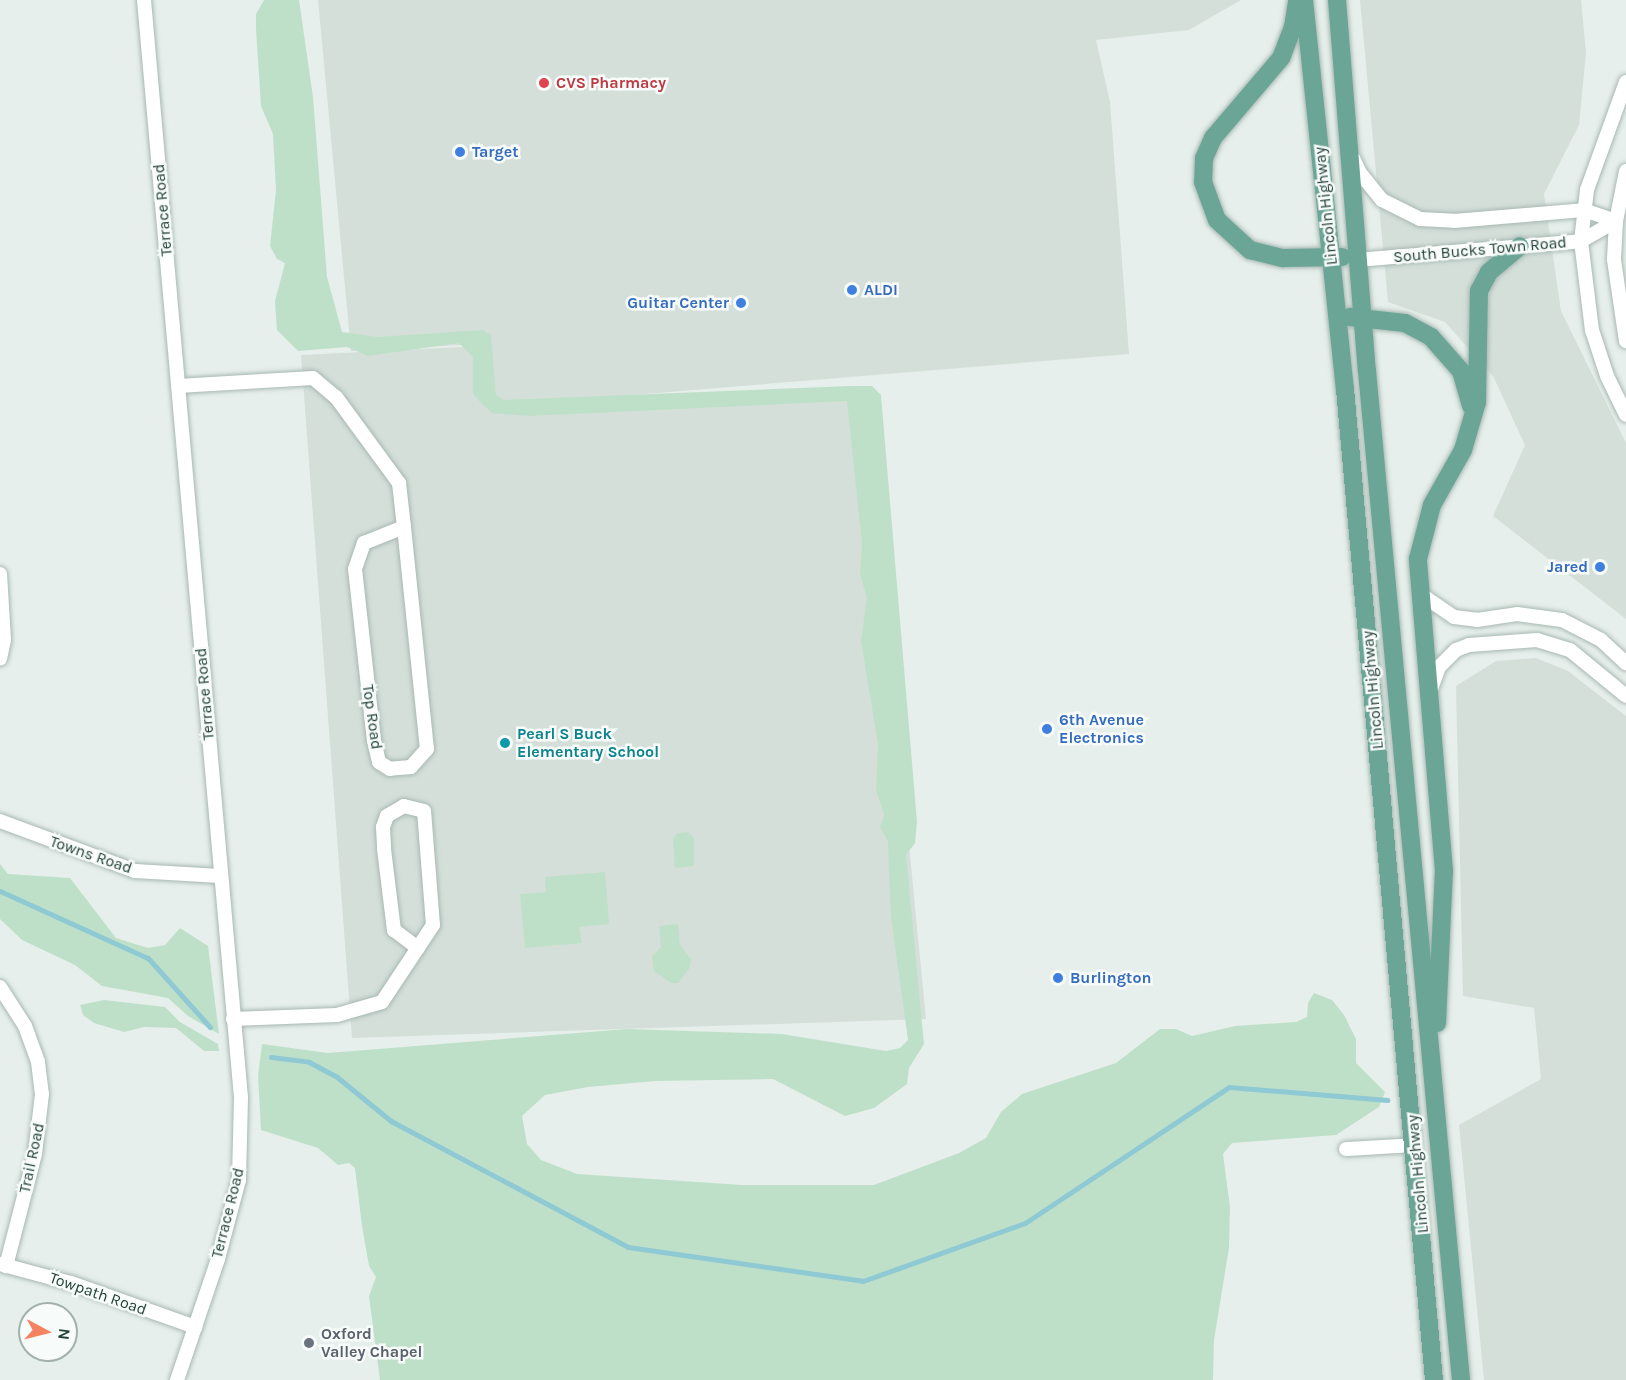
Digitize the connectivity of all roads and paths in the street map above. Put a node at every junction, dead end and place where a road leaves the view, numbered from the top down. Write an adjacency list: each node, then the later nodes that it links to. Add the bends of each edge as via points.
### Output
1 (144, 0): 17 (street, Terrace Road)
2 (1297, 0): 12 (main road, via 1293,27 1281,58 1213,138 1204,158 1203,182 1217,220 1244,246 1283,258)
3 (1304, 0): 12 (main road, Lincoln Highway)
4 (1337, 0): 6 (main road, Lincoln Highway)
5 (1626, 82): 8 (street)
6 (1347, 145): 8 (street, South Bucks Town Road, via 1360,173 1382,200 1420,219 1454,221); 13 (main road, Lincoln Highway)
7 (1626, 171): 9 (street)
8 (1584, 210): 9 (street, South Bucks Town Road); 10 (street)
9 (1616, 221): 10 (street, South Bucks Town Road); 16 (street, via 1616,284)
10 (1581, 241): 11 (street, South Bucks Town Road); 18 (street, via 1592,330 1607,376)
11 (1520, 246): 13 (street, South Bucks Town Road); 19 (main road, via 1489,272 1479,291 1479,388)
12 (1331, 255): 13 (main road); 14 (main road, Lincoln Highway)
13 (1357, 260): 15 (main road, Lincoln Highway)
14 (1337, 315): 15 (main road); 33 (main road, Lincoln Highway)
15 (1362, 319): 19 (main road, via 1405,323 1443,346 1467,384); 32 (main road, Lincoln Highway)
16 (1626, 341)
17 (178, 386): 20 (street, Top Road, via 313,378 336,397 399,483); 28 (street, Terrace Road)
18 (1626, 414)
19 (1471, 425): 22 (main road, via 1464,450 1425,525 1418,559)
20 (404, 527): 20 (street, Top Road, via 364,543 355,569 374,741 379,762 390,769 411,767 427,749)
21 (0, 574): 23 (street, via 4,640)
22 (1419, 593): 24 (street, via 1454,617 1477,620 1517,614 1562,620 1601,640); 25 (main road)
23 (0, 659)
24 (1626, 663)
25 (1429, 696): 26 (street, via 1439,667 1456,650 1518,639 1570,650); 32 (main road, via 1444,870)
26 (1626, 696)
27 (0, 821): 28 (street, Towns Road, via 113,866 167,875)
28 (220, 876): 31 (street, Terrace Road)
29 (418, 948): 29 (street, via 433,925 424,811 404,806 387,816 384,849 394,930); 31 (street, via 382,1002 337,1015)
30 (0, 987): 35 (street, Trail Road, via 25,1026 38,1062 42,1094 35,1154)
31 (233, 1019): 36 (street, Terrace Road, via 241,1097 239,1180)
32 (1434, 1096): 39 (main road, Lincoln Highway)
33 (1415, 1145): 34 (street); 38 (main road, Lincoln Highway)
34 (1346, 1149)
35 (3, 1265): 36 (street, Towpath Road, via 71,1283)
36 (195, 1327): 37 (street, Terrace Road)
37 (177, 1380)
38 (1434, 1380)
39 (1461, 1380)

